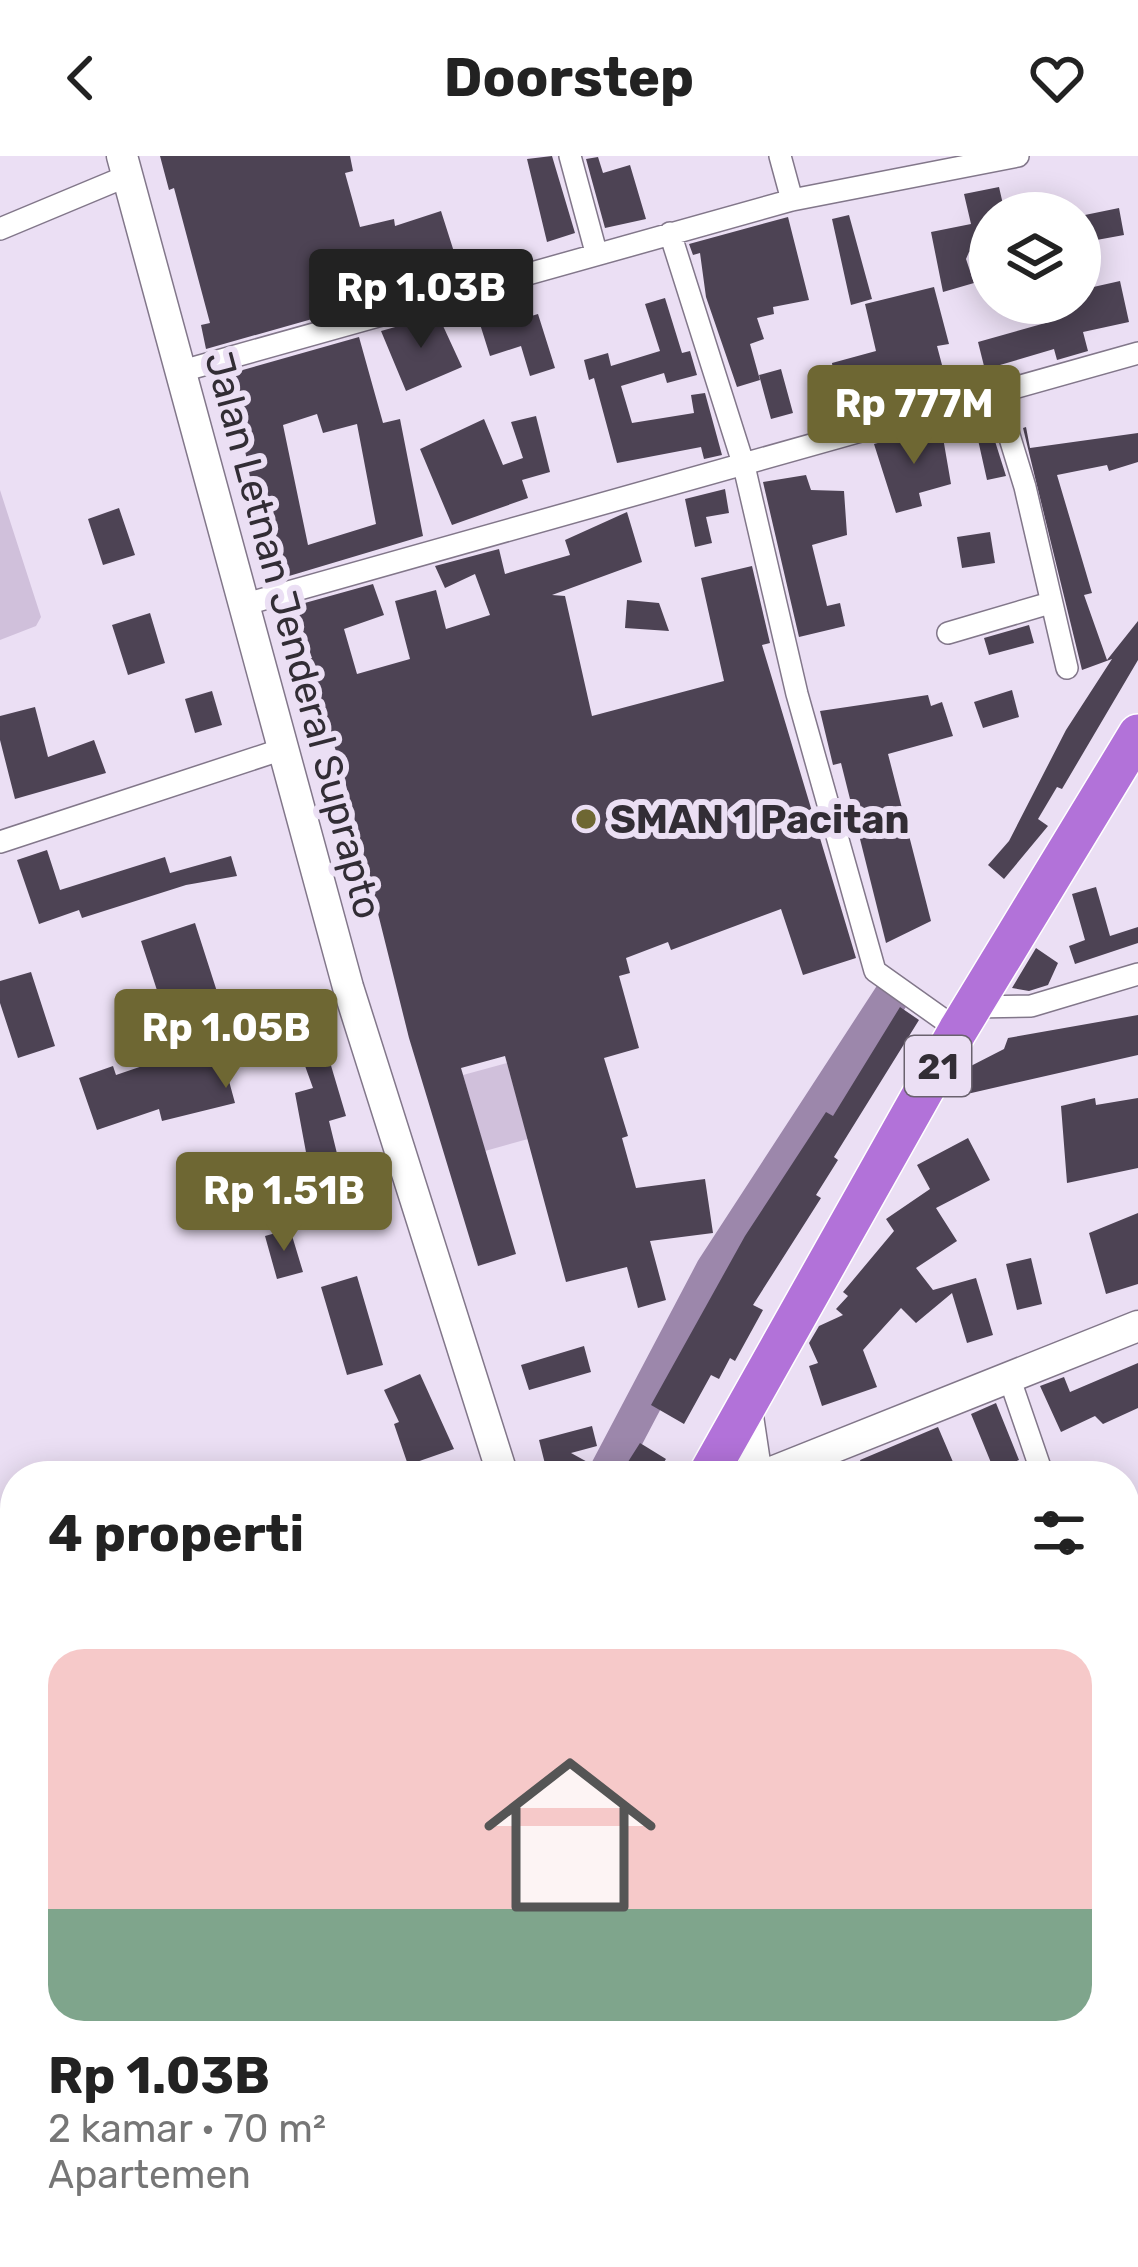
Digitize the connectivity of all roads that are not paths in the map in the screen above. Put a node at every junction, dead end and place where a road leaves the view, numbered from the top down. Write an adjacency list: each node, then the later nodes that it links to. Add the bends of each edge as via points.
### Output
1 (570, 156): 10 (street)
2 (780, 156): 7 (street)
3 (877, 156): 6 (street)
4 (1018, 156): 6 (street)
5 (125, 166): 8 (street); 12 (main road, Jalan Letnan Jenderal Suprapto)
6 (884, 178): 7 (street)
7 (792, 200): 9 (street)
8 (0, 229)
9 (670, 233): 10 (street); 14 (street)
10 (596, 252): 12 (street)
11 (1138, 353): 13 (street)
12 (182, 371): 16 (main road, Jalan Letnan Jenderal Suprapto)
13 (997, 396): 14 (street); 15 (street)
14 (744, 466): 16 (street); 23 (street, via 824,796 882,981 922,1009)
15 (1050, 603): 17 (street); 18 (street)
16 (246, 604): 20 (main road, Jalan Letnan Jenderal Suprapto)
17 (948, 633)
18 (1066, 668)
19 (1138, 734): 23 (highway, 21)
20 (286, 748): 21 (street); 27 (main road, Jalan Letnan Jenderal Suprapto, via 348,987)
21 (0, 842)
22 (1138, 974): 23 (street)
23 (966, 1019): 26 (highway, 21)
24 (1138, 1326): 25 (main road)
25 (1009, 1377): 30 (main road); 31 (street)
26 (746, 1403): 28 (highway, 21); 29 (main road)
27 (498, 1461)
28 (715, 1461)
29 (756, 1461)
30 (797, 1461)
31 (1038, 1461)

